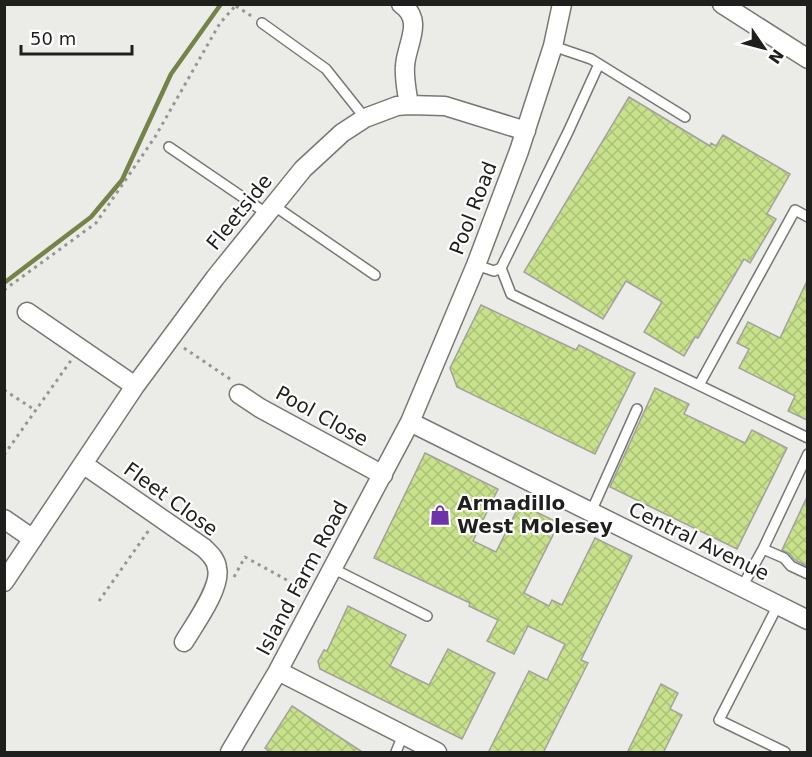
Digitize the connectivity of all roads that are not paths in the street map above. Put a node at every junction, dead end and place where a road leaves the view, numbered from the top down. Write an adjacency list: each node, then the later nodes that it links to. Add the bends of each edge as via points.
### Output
1 (401, 4): 8 (street, via 412,16 414,30 405,62)
2 (562, 4): 5 (street, Pool Road)
3 (722, 4): 6 (street)
4 (262, 23): 10 (lane, via 326,69)
5 (553, 46): 7 (lane); 11 (street, Pool Road)
6 (807, 59)
7 (599, 64): 9 (lane); 16 (lane)
8 (409, 105): 10 (street, Fleetside); 11 (street, Fleetside, via 445,106)
9 (685, 117)
10 (365, 118): 13 (street, Fleetside, via 342,133 303,169)
11 (526, 131): 15 (street, Pool Road)
12 (169, 147): 13 (lane)
13 (269, 209): 17 (lane); 20 (street, Fleetside)
14 (807, 217): 19 (lane, via 795,210)
15 (476, 265): 16 (lane, via 494,271); 23 (street, Pool Road)
16 (501, 268): 19 (lane, via 511,294)
17 (375, 275)
18 (27, 312): 20 (street)
19 (699, 385): 24 (lane)
20 (135, 386): 26 (street, Fleetside)
21 (239, 394): 27 (street, Pool Close)
22 (637, 409): 28 (lane)
23 (410, 422): 27 (street, Island Farm Road); 28 (street, Central Avenue)
24 (807, 438)
25 (807, 454): 31 (lane)
26 (83, 464): 30 (street, Fleetside); 39 (street, Fleet Close, via 204,548 215,560 218,575 214,590)
27 (383, 475): 32 (street, Island Farm Road)
28 (598, 515): 35 (street, Central Avenue)
29 (4, 519): 30 (street)
30 (33, 539): 34 (street, Fleetside)
31 (763, 549): 33 (lane); 35 (lane)
32 (332, 568): 37 (lane); 40 (street, Island Farm Road)
33 (807, 574)
34 (4, 582)
35 (742, 587): 36 (street, Central Avenue)
36 (778, 605): 38 (street, Central Avenue); 45 (lane, via 718,720)
37 (428, 616)
38 (807, 620)
39 (184, 642)
40 (278, 671): 41 (street); 42 (street, Island Farm Road)
41 (403, 735): 43 (lane); 44 (street)
42 (230, 753)
43 (396, 753)
44 (437, 753)
45 (785, 753)

